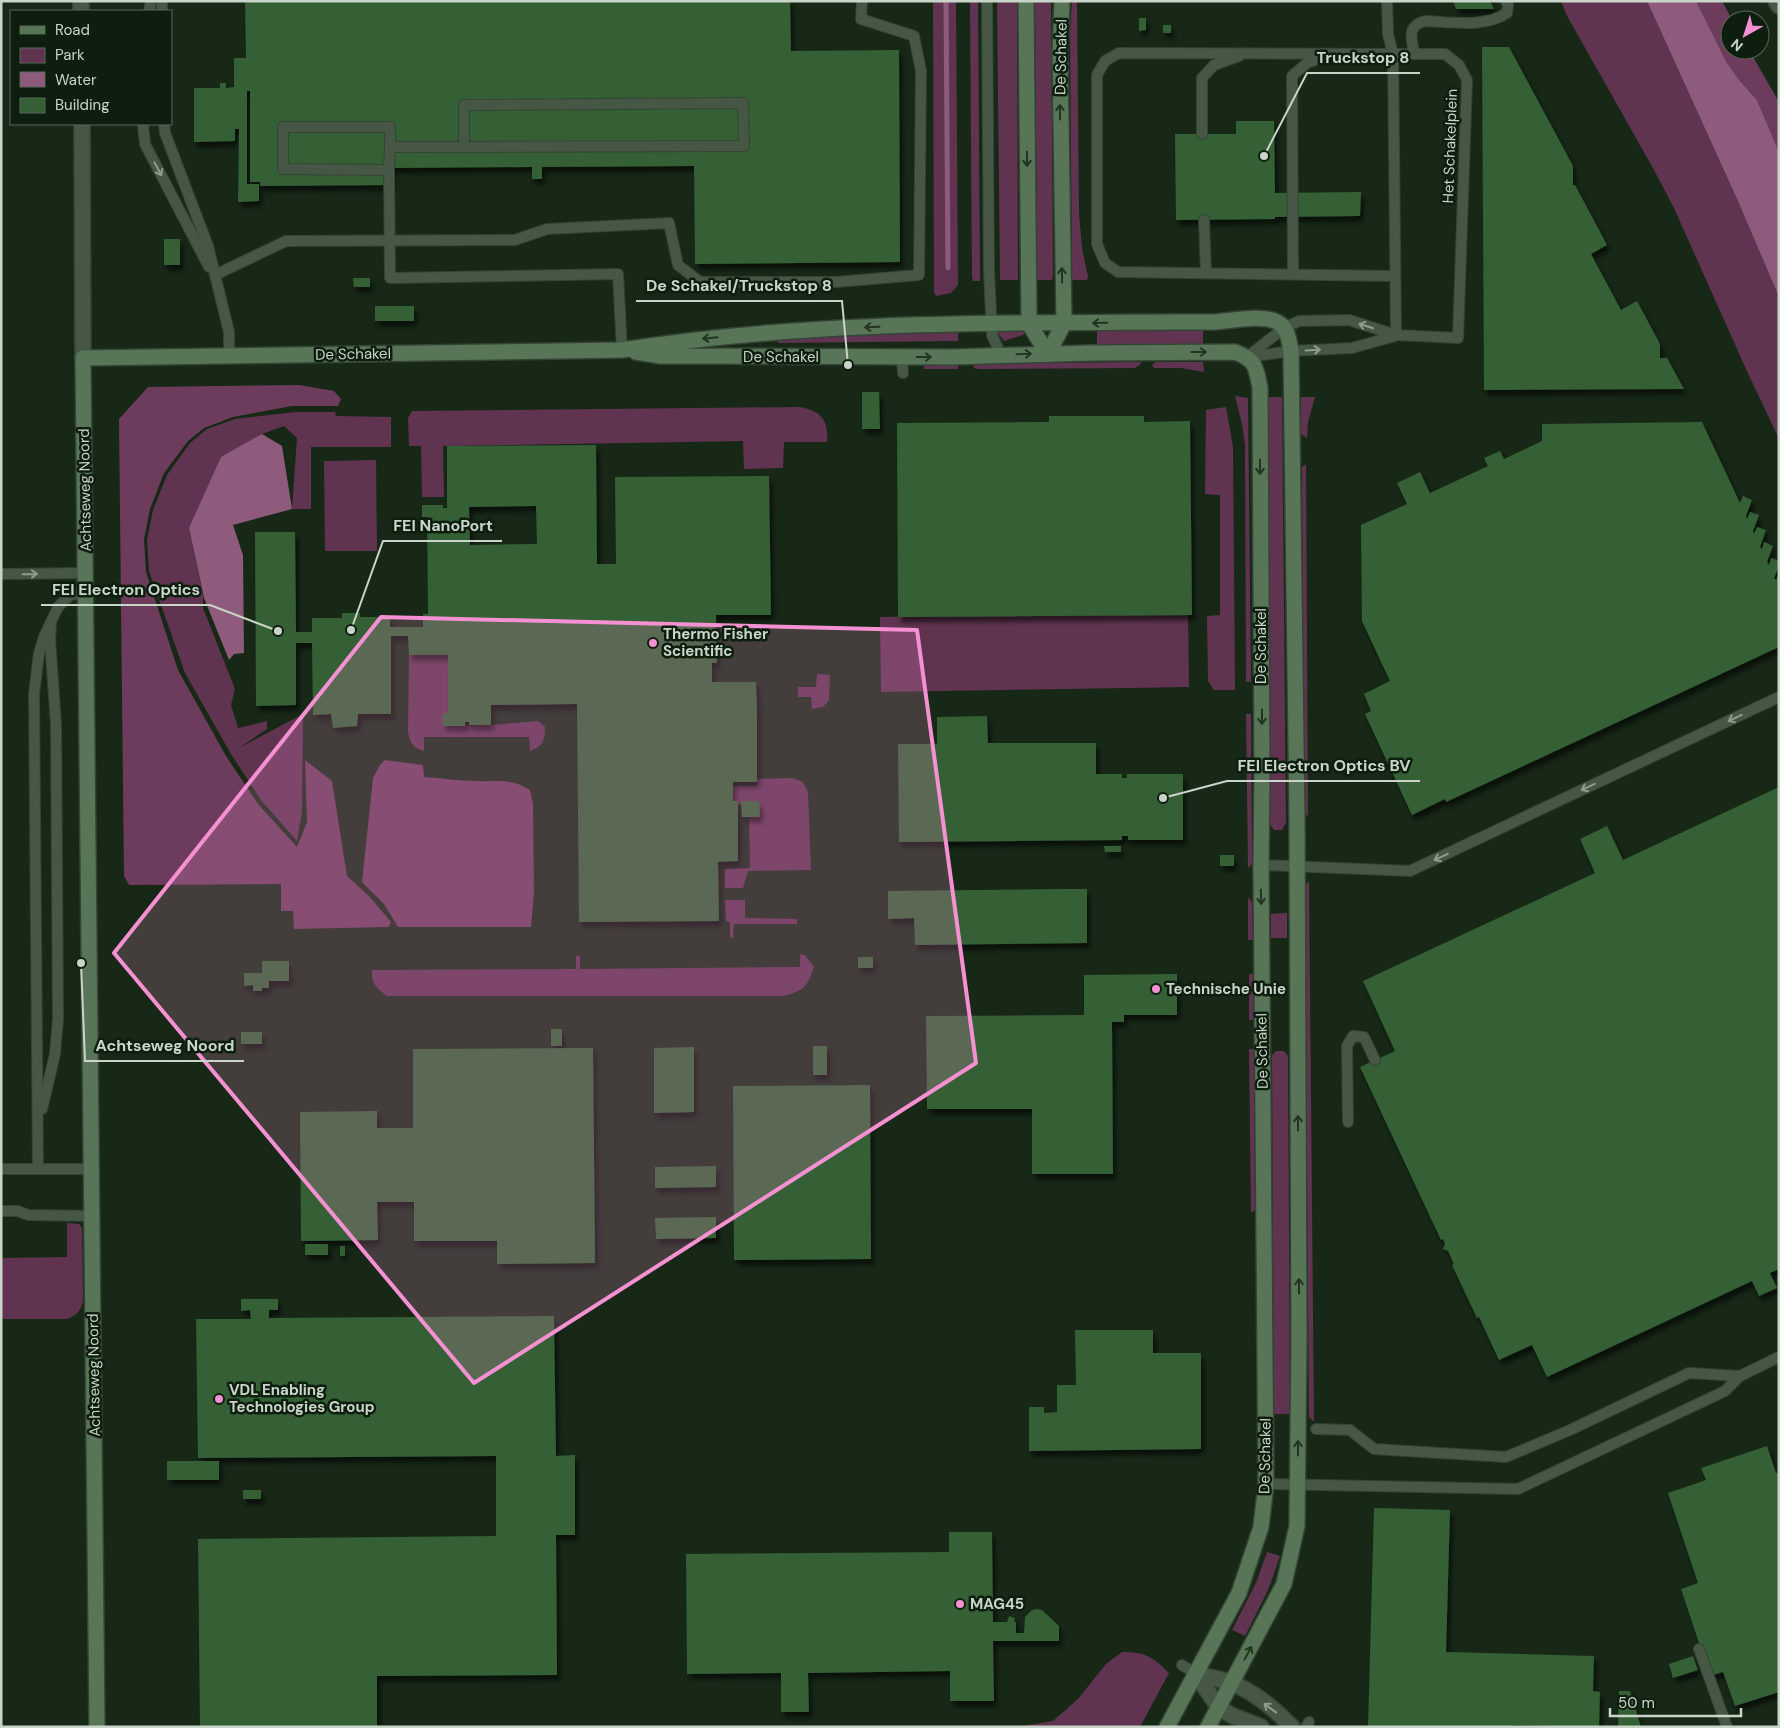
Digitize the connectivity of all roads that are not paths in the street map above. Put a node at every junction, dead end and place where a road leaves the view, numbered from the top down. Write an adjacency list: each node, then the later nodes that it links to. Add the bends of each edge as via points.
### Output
1 (862, 1): 24 (lane, via 861,20 914,36 921,71 919,275 836,282 700,282 678,265 669,223 547,229 515,240 286,241)
2 (987, 1): 25 (lane)
3 (1026, 1): 27 (street, one-way to 27)
4 (1062, 1): 26 (street, De Schakel, one-way to 4)
5 (1387, 1): 11 (lane, via 1388,34)
6 (1506, 1): 12 (lane, via 1507,13 1487,22 1418,23 1411,32)
7 (1776, 1): 8 (street)
8 (1779, 6)
9 (1247, 54): 10 (lane, Het Schakelplein); 16 (lane, via 1214,65 1202,78); 21 (lane, Het Schakelplein, via 1119,53 1105,61 1097,75 1097,244 1105,263 1118,272)
10 (1335, 54): 11 (lane, Het Schakelplein); 22 (lane, via 1307,63 1292,76)
11 (1393, 54): 12 (lane, Het Schakelplein); 23 (lane)
12 (1414, 54): 29 (lane, Het Schakelplein, via 1445,54 1458,65 1467,80 1458,338)
13 (82, 125): 37 (street, Achtseweg Noord)
14 (143, 125): 24 (lane, one-way to 24, via 145,144)
15 (164, 125): 24 (lane, via 208,246)
16 (1202, 134)
17 (390, 147): 18 (lane); 19 (lane); 19 (lane, via 390,127 283,127 283,169)
18 (464, 147): 18 (lane, via 464,105 743,103 744,146)
19 (389, 170): 30 (lane, via 390,278 618,274)
20 (1204, 220): 21 (lane)
21 (1206, 273): 22 (lane, Het Schakelplein)
22 (1293, 274): 23 (lane, Het Schakelplein)
23 (1396, 276): 29 (lane)
24 (216, 278): 34 (lane, via 229,332)
25 (991, 323): 27 (street, De Schakel); 30 (street, De Schakel, one-way to 30, via 801,330); 33 (lane, via 992,335)
26 (1064, 323): 27 (street, De Schakel); 28 (street, De Schakel, one-way to 26, via 1278,322 1262,318 1212,322); 32 (street, De Schakel)
27 (1029, 324): 32 (street)
28 (1284, 328): 29 (lane, one-way to 28, via 1349,320 1299,321); 31 (street); 36 (lane)
29 (1396, 335): 31 (lane, De Schakel, one-way to 29, via 1352,348)
30 (622, 350): 34 (street, De Schakel); 35 (street, De Schakel, via 661,356)
31 (1291, 351): 36 (lane, De Schakel); 45 (street)
32 (1048, 354): 33 (street, De Schakel, one-way to 32); 36 (street, De Schakel, one-way to 36, via 1235,352)
33 (1001, 355): 35 (street, De Schakel, one-way to 33)
34 (229, 356): 37 (street, De Schakel)
35 (902, 357): 38 (lane)
36 (1247, 357): 44 (street, De Schakel, one-way to 44, via 1256,369 1260,388)
37 (84, 358): 39 (street, Achtseweg Noord)
38 (903, 373)
39 (86, 573): 40 (lane, one-way to 39); 41 (street, Achtseweg Noord)
40 (1, 574)
41 (87, 592): 42 (lane, via 70,595 60,604); 49 (street, Achtseweg Noord)
42 (54, 617): 48 (lane, via 50,638 56,725 58,1019 55,1054); 48 (lane, via 39,653 34,694)
43 (1779, 697): 45 (lane, one-way to 45, via 1410,871)
44 (1261, 864): 45 (lane); 59 (street, De Schakel, one-way to 59)
45 (1297, 866): 60 (street, one-way to 45)
46 (1375, 1060): 47 (lane, via 1364,1037 1353,1036 1347,1046)
47 (1348, 1122)
48 (38, 1123): 51 (lane)
49 (92, 1168): 51 (lane); 55 (street, Achtseweg Noord)
50 (1, 1169): 51 (lane)
51 (38, 1169)
52 (1, 1203): 54 (lane)
53 (1, 1211): 54 (lane)
54 (18, 1211): 55 (lane, via 28,1215)
55 (92, 1216): 66 (street, Achtseweg Noord)
56 (1779, 1357): 57 (lane)
57 (1740, 1376): 58 (lane, via 1689,1373 1506,1457 1374,1449 1350,1430); 60 (lane, via 1725,1391 1518,1489)
58 (1316, 1429)
59 (1266, 1484): 60 (lane); 63 (street, De Schakel, via 1261,1527 1240,1593)
60 (1298, 1484): 64 (street, one-way to 60, via 1284,1584 1297,1526)
61 (1699, 1649): 71 (lane, via 1710,1690)
62 (1182, 1665): 63 (lane)
63 (1196, 1674): 64 (street); 65 (street); 67 (street, De Schakel)
64 (1232, 1684): 65 (street); 70 (street, one-way to 64, via 1254,1696)
65 (1219, 1708): 68 (street); 69 (street)
66 (97, 1727)
67 (1167, 1727)
68 (1208, 1727)
69 (1261, 1727)
70 (1292, 1727)
71 (1727, 1727)

